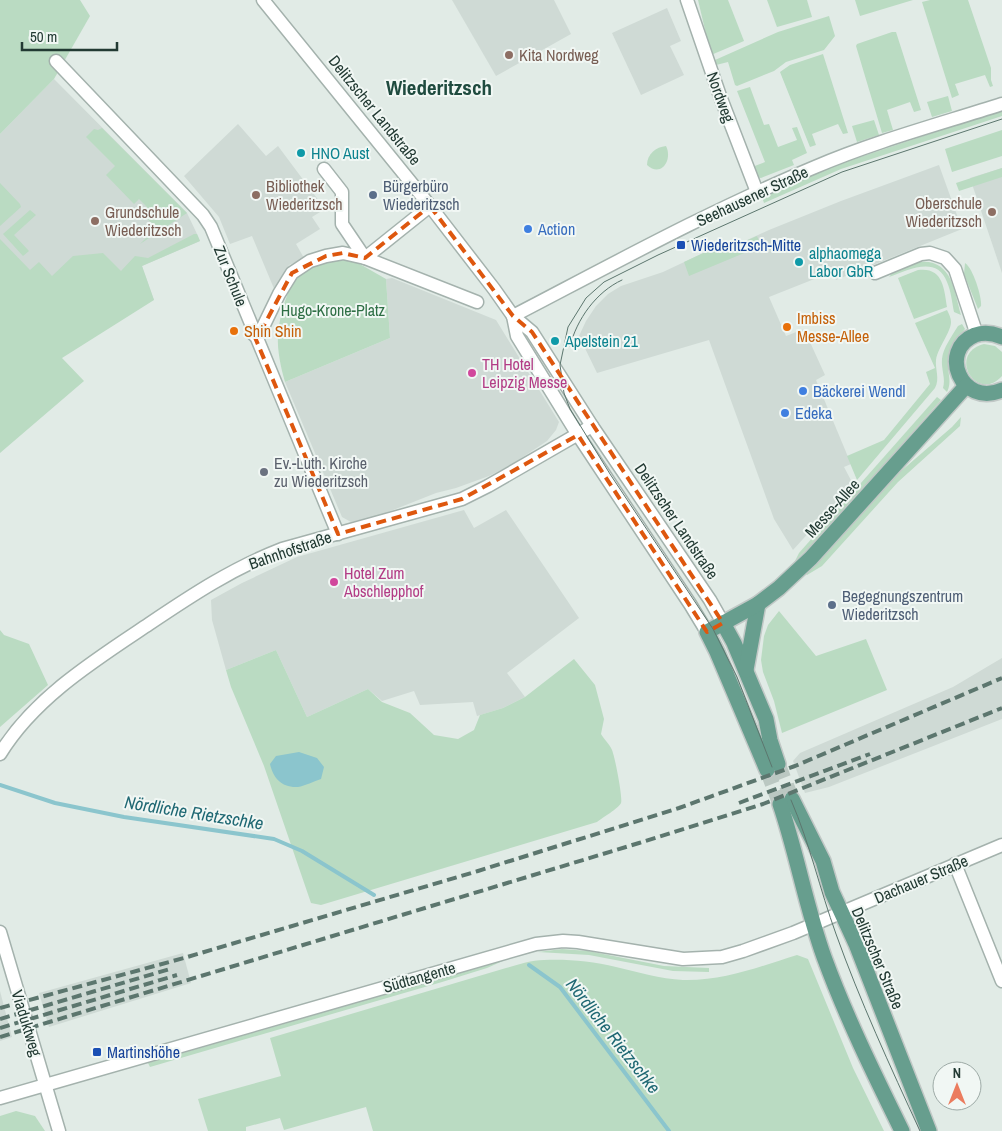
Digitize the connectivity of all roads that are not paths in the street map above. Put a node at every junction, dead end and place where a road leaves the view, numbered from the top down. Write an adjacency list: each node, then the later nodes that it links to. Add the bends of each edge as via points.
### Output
1 (263, 0): 7 (street, Delitzscher Landstraße)
2 (687, 0): 6 (street, Nordweg)
3 (56, 61): 12 (street, Zur Schule, via 203,215 211,227)
4 (1002, 104): 6 (street, Seehausener Straße, via 858,150)
5 (324, 169): 8 (street, via 342,192 342,224)
6 (757, 192): 11 (street, Seehausener Straße)
7 (430, 206): 8 (street); 11 (street, Delitzscher Landstraße)
8 (365, 258): 10 (street); 12 (street, via 343,253 326,256 310,261 292,273 262,329)
9 (875, 273): 13 (street, via 921,254 945,258 955,268)
10 (476, 302)
11 (513, 316): 17 (street, Delitzscher Landstraße, via 532,332); 18 (street, Delitzscher Landstraße, via 517,336)
12 (254, 335): 19 (street, Zur Schule)
13 (977, 335): 14 (main road, via 993,333); 15 (main road, via 964,343 957,357 958,373)
14 (1002, 337)
15 (966, 386): 16 (main road, via 980,393); 20 (main road, Messe-Allee, via 811,558)
16 (1002, 390)
17 (592, 426): 18 (street, Bahnhofstraße); 21 (street, Delitzscher Landstraße)
18 (578, 435): 19 (street, Bahnhofstraße, via 462,498); 22 (street, Delitzscher Landstraße)
19 (338, 534): 24 (street, Bahnhofstraße, via 253,560 166,613 58,688 7,742)
20 (758, 604): 21 (main road, Messe-Allee); 23 (main road)
21 (723, 623): 22 (main road, Messe-Allee); 23 (main road, Delitzscher Landstraße)
22 (707, 632): 23 (main road, Delitzscher Landstraße, via 773,767 766,719)
23 (746, 670)
24 (0, 754)
25 (1002, 845): 26 (street, Dachauer Straße)
26 (955, 864): 27 (street, Dachauer Straße); 30 (street)
27 (841, 913): 28 (street, Südtangente); 28 (main road, Delitzscher Straße, via 823,861 786,802); 35 (main road, Delitzscher Straße)
28 (814, 925): 31 (street, Südtangente, via 743,951 702,959 667,957 578,942 518,949); 34 (main road, Delitzscher Straße, via 868,1063)
29 (0, 932): 31 (street, Viaduktweg)
30 (1002, 982)
31 (46, 1084): 32 (street, Südtangente); 33 (street, Viaduktweg)
32 (0, 1098)
33 (59, 1131)
34 (902, 1131)
35 (929, 1131)

